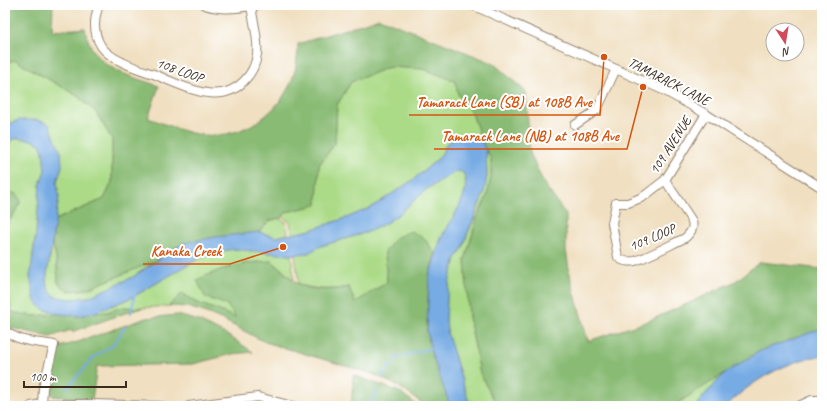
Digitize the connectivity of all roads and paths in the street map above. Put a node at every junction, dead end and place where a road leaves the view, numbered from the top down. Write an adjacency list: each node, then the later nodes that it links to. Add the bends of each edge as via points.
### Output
1 (99, 5): 4 (street, 108 LOOP, via 95,31 101,46 112,57 197,91 216,94 242,83 255,64 257,46)
2 (205, 5): 4 (street, 108 LOOP, via 220,9)
3 (472, 5): 5 (street, TAMARACK LANE)
4 (254, 6)
5 (616, 69): 6 (street, TAMARACK LANE, via 663,90); 7 (street, via 597,110)
6 (706, 114): 8 (street, 109 AVENUE); 9 (street, TAMARACK LANE)
7 (575, 125)
8 (664, 180): 10 (street, 109 AVENUE, via 643,197 628,203); 10 (street, 109 LOOP, via 692,221 691,232 685,238 635,261 620,260 618,257 612,224)
9 (822, 188)
10 (615, 201)
11 (5, 330): 14 (street, via 24,340 54,344 43,388)
12 (822, 395): 13 (main road, via 818,396)
13 (817, 401): 20 (main road)
14 (42, 404): 15 (street); 16 (street)
15 (91, 405): 17 (street)
16 (31, 406)
17 (162, 406)
18 (189, 406): 19 (street, via 258,397)
19 (293, 406)
20 (801, 406)

